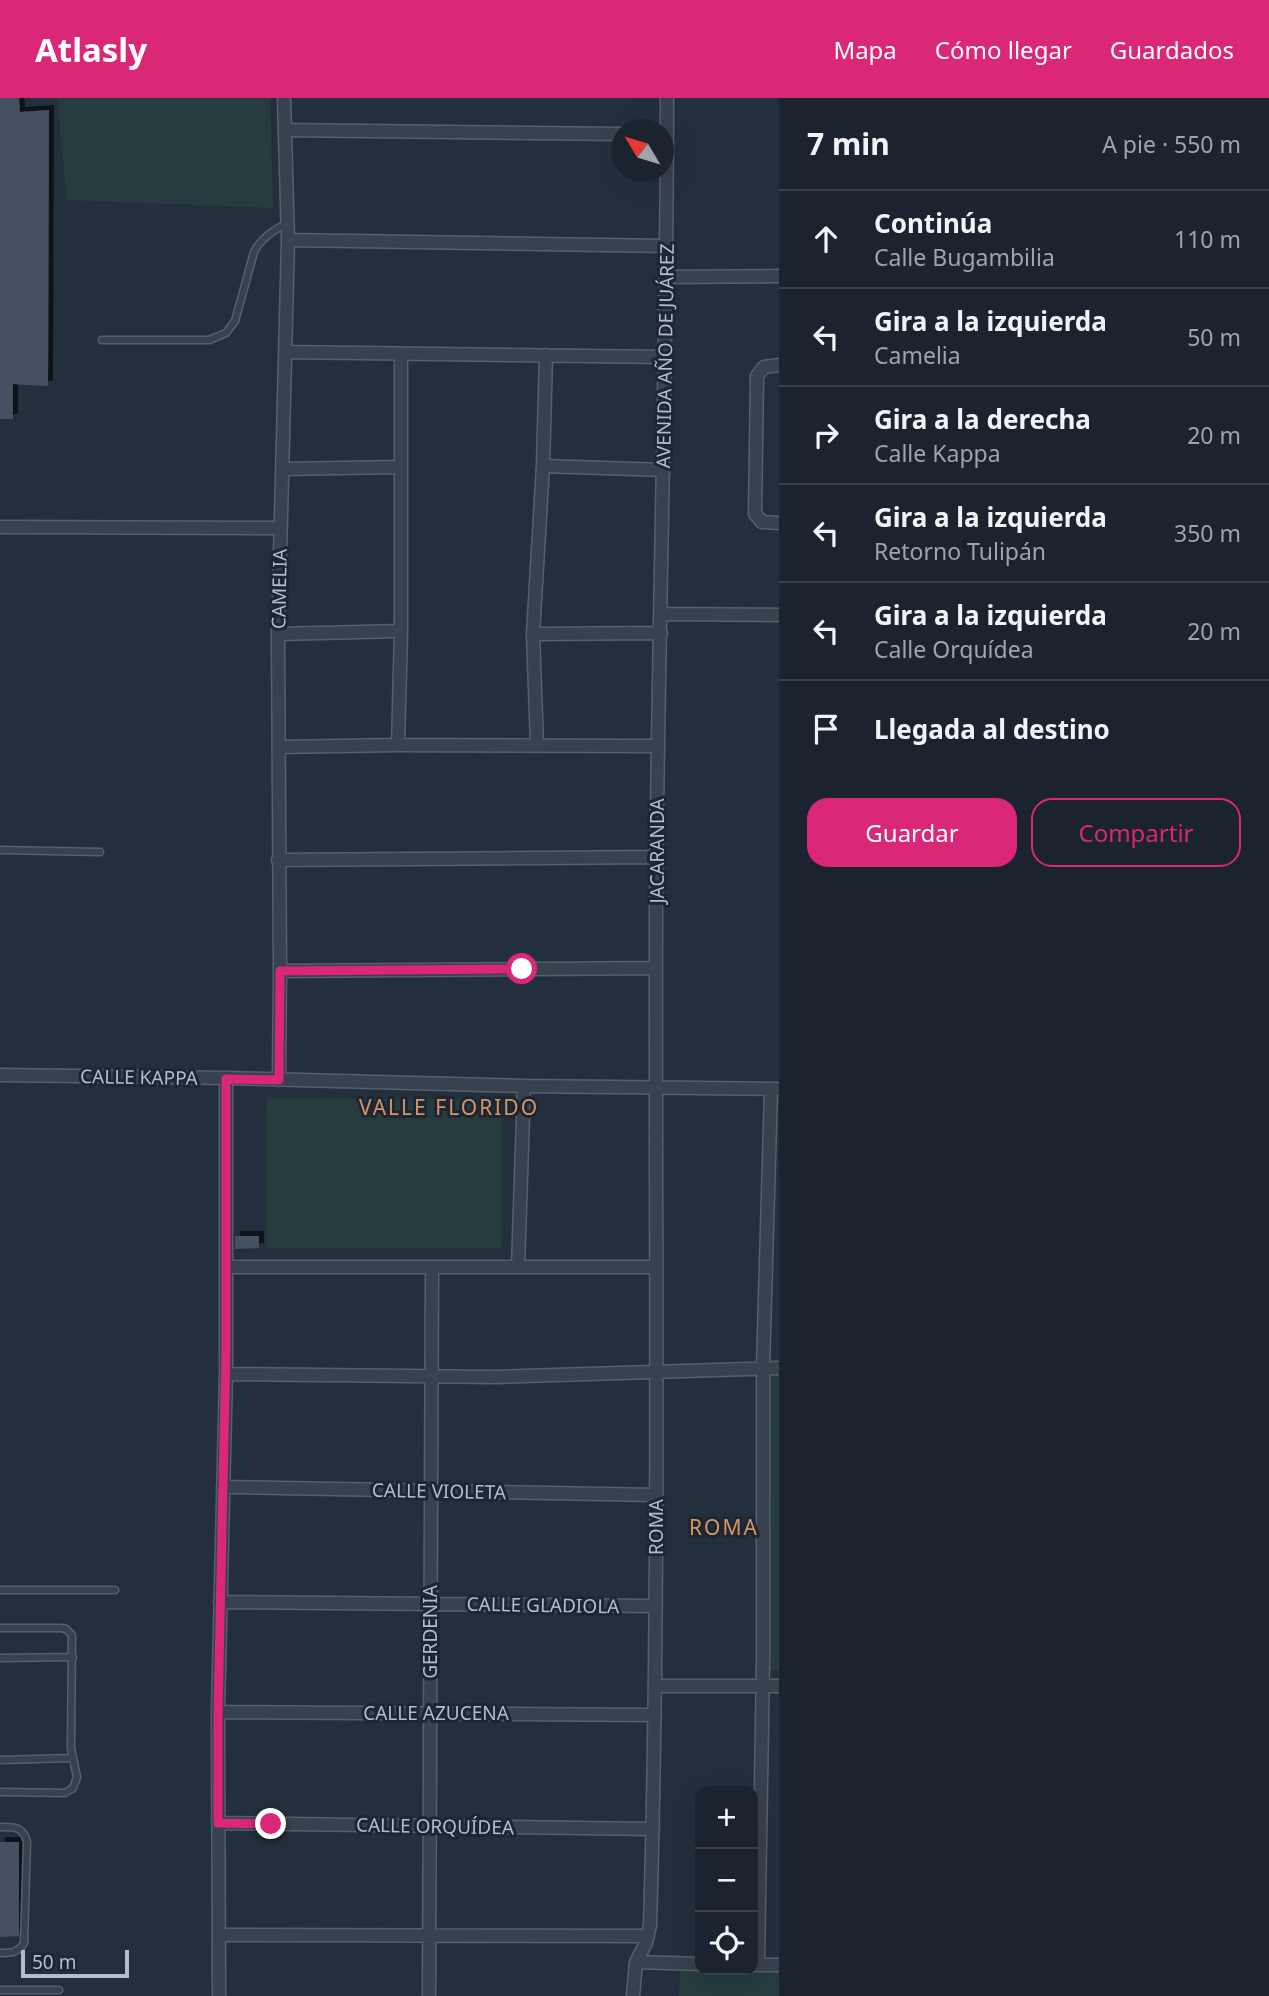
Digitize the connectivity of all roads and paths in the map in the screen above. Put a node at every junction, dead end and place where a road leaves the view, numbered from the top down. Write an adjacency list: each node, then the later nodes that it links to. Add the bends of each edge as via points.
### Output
1 (284, 98): 4 (street, CAMELIA)
2 (667, 98): 3 (street, AVENIDA AÑO DE JUÁREZ)
3 (666, 119)
4 (285, 130): 5 (street); 7 (street, CAMELIA)
5 (611, 134)
6 (665, 182): 9 (street, AVENIDA AÑO DE JUÁREZ)
7 (288, 223): 8 (street, CAMELIA); 12 (lane, via 260,241 235,321 226,333 209,340)
8 (288, 240): 9 (street); 13 (street, CAMELIA)
9 (666, 246): 11 (street, AVENIDA AÑO DE JUÁREZ)
10 (779, 276): 11 (street)
11 (665, 277): 16 (street, AVENIDA AÑO DE JUÁREZ)
12 (102, 341)
13 (285, 352): 14 (street); 20 (street, CAMELIA)
14 (401, 354): 15 (street); 19 (street)
15 (546, 355): 16 (street); 18 (street)
16 (665, 357): 21 (street, AVENIDA AÑO DE JUÁREZ)
17 (779, 365): 22 (street, via 764,367 757,376 755,514 762,522)
18 (543, 466): 21 (street); 29 (street)
19 (400, 467): 20 (street); 27 (street)
20 (282, 469): 24 (street, CAMELIA)
21 (664, 470): 25 (street, AVENIDA AÑO DE JUÁREZ)
22 (779, 523)
23 (0, 527): 24 (street)
24 (280, 528): 28 (street, CAMELIA)
25 (661, 614): 26 (street); 30 (street, JACARANDA)
26 (779, 615)
27 (401, 631): 28 (street); 31 (street)
28 (278, 634): 34 (street, CAMELIA)
29 (533, 634): 30 (street); 32 (street)
30 (661, 634): 33 (street, JACARANDA)
31 (398, 745): 32 (street); 34 (street)
32 (537, 745): 33 (street)
33 (658, 746): 37 (street, JACARANDA)
34 (279, 747): 38 (street, CAMELIA)
35 (0, 850): 36 (lane)
36 (100, 852)
37 (657, 857): 38 (street); 39 (street, JACARANDA)
38 (278, 860): 40 (street, CAMELIA)
39 (656, 968): 40 (street); 45 (street, JACARANDA)
40 (280, 971): 43 (street, CAMELIA)
41 (0, 1075): 42 (street, CALLE KAPPA)
42 (226, 1079): 43 (street, CALLE KAPPA); 47 (street)
43 (279, 1080): 44 (street, CALLE KAPPA)
44 (524, 1086): 45 (street, CALLE KAPPA); 49 (street)
45 (656, 1088): 46 (street, CALLE KAPPA); 50 (street, ROMA)
46 (775, 1089): 51 (street)
47 (227, 1267): 48 (street); 54 (street)
48 (432, 1267): 49 (street); 55 (street, GERDENIA)
49 (518, 1267): 50 (street)
50 (656, 1267): 53 (street, ROMA)
51 (763, 1368): 52 (street); 53 (street); 68 (street)
52 (779, 1368)
53 (657, 1371): 55 (street); 58 (street, ROMA)
54 (226, 1374): 55 (street); 56 (street)
55 (432, 1377): 57 (street, GERDENIA)
56 (223, 1487): 57 (street, CALLE VIOLETA); 61 (street)
57 (431, 1491): 58 (street, CALLE VIOLETA); 62 (street, GERDENIA)
58 (656, 1495): 63 (street, ROMA)
59 (0, 1590): 60 (lane)
60 (115, 1590)
61 (220, 1602): 62 (street, CALLE GLADIOLA); 70 (street)
62 (430, 1604): 63 (street, CALLE GLADIOLA); 71 (street, GERDENIA)
63 (656, 1606): 67 (street, ROMA)
64 (0, 1628): 65 (lane, via 66,1629 73,1639)
65 (73, 1657): 66 (lane); 73 (lane)
66 (0, 1658)
67 (656, 1686): 68 (street); 72 (street, ROMA)
68 (763, 1686): 69 (street); 80 (street)
69 (779, 1686)
70 (218, 1712): 71 (street, CALLE AZUCENA); 76 (street)
71 (430, 1713): 72 (street, CALLE AZUCENA); 77 (street, GERDENIA)
72 (655, 1715): 79 (street, ROMA)
73 (73, 1758): 74 (lane); 75 (lane, via 76,1783 65,1793)
74 (0, 1760)
75 (0, 1792)
76 (218, 1823): 77 (street, CALLE ORQUÍDEA); 81 (street)
77 (429, 1826): 79 (street, CALLE ORQUÍDEA); 82 (street, GERDENIA)
78 (0, 1827): 84 (lane, via 21,1829 27,1842 24,1943 20,1950)
79 (653, 1829): 83 (street, ROMA)
80 (757, 1912)
81 (220, 1935): 82 (street); 91 (street)
82 (429, 1936): 83 (street); 92 (street, GERDENIA)
83 (648, 1936): 85 (street, ROMA)
84 (0, 1953)
85 (636, 1962): 86 (street); 93 (street, ROMA)
86 (695, 1964)
87 (758, 1965): 88 (street)
88 (779, 1965)
89 (0, 1990): 90 (lane)
90 (59, 1990)
91 (219, 1996)
92 (429, 1996)
93 (633, 1996)

